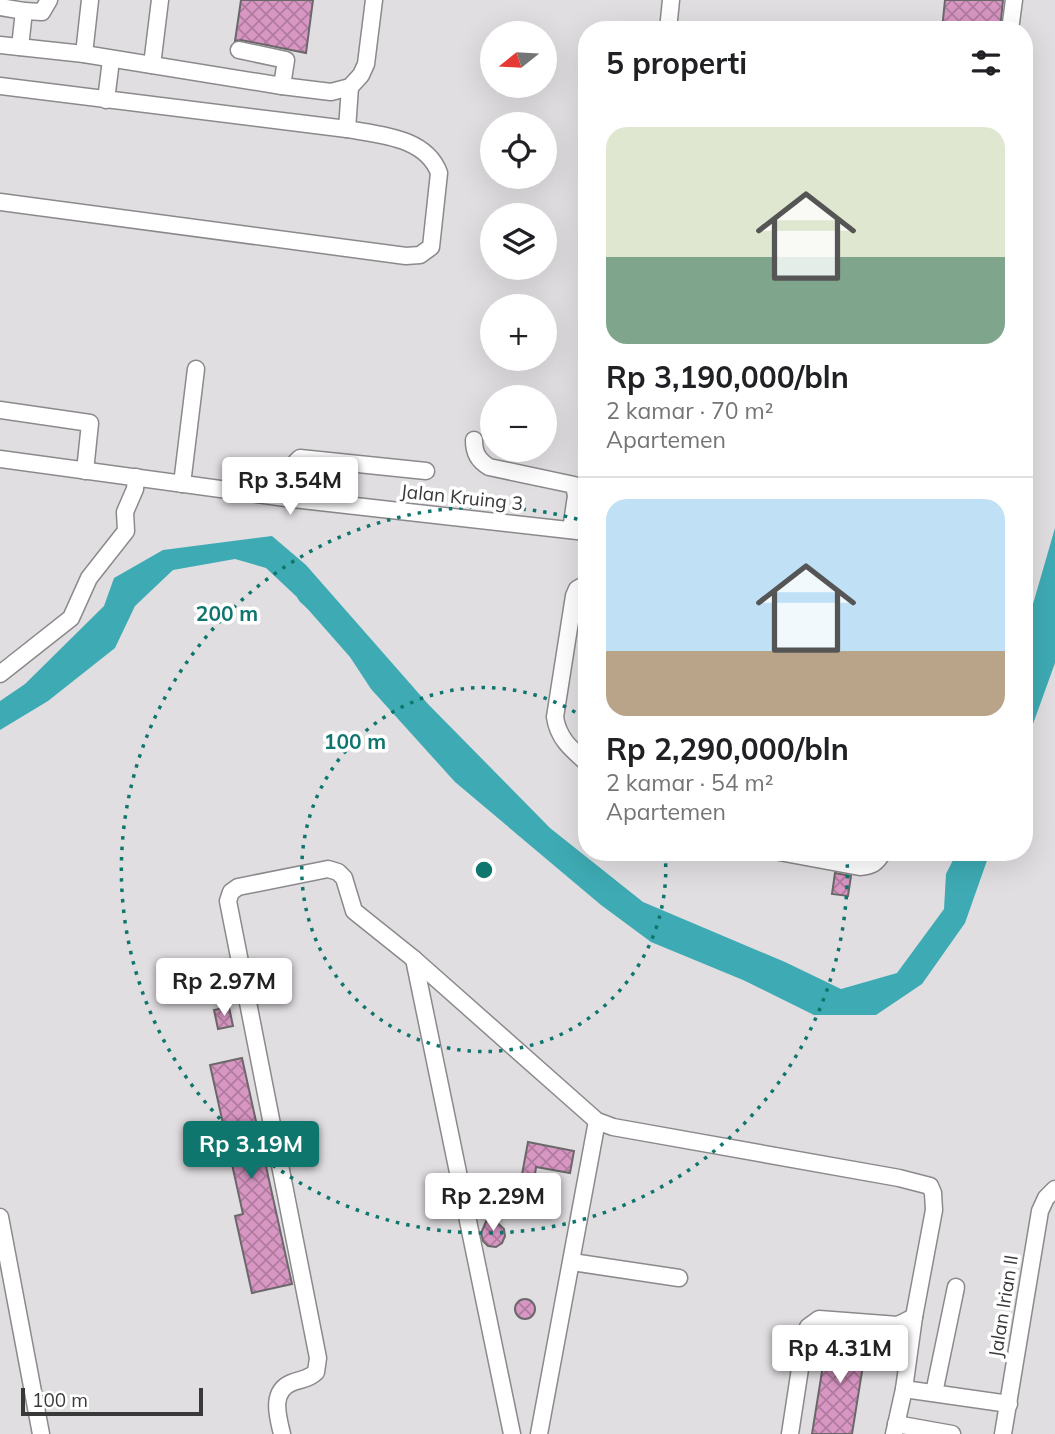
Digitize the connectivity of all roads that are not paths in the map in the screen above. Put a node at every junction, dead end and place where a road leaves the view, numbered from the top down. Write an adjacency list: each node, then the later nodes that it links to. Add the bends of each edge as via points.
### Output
1 (49, 0): 8 (street, via 42,12)
2 (90, 0): 14 (street)
3 (374, 0): 19 (street, via 366,64)
4 (671, 0): 9 (street)
5 (1014, 0): 10 (street)
6 (160, 1): 16 (street)
7 (0, 7): 8 (street)
8 (24, 11): 12 (street)
9 (669, 21)
10 (1011, 21)
11 (0, 45): 12 (street)
12 (20, 47): 14 (street)
13 (239, 50): 18 (street, via 286,60)
14 (84, 54): 15 (street)
15 (111, 60): 16 (street); 20 (street)
16 (152, 65): 18 (street)
17 (0, 86): 20 (street)
18 (282, 86): 19 (street, via 331,92)
19 (350, 87): 21 (street)
20 (106, 100): 21 (street)
21 (347, 129): 22 (street, via 401,139 436,164 439,181 433,238 426,251 388,255)
22 (0, 202)
23 (196, 369): 30 (street)
24 (0, 411): 27 (street, via 90,422)
25 (474, 440): 32 (street, via 478,458 489,467 574,485)
26 (0, 459): 27 (street, Jalan Kruing 3)
27 (85, 471): 29 (street, Jalan Kruing 3)
28 (426, 471): 31 (street, via 300,458)
29 (136, 477): 30 (street, Jalan Kruing 3); 34 (street, via 125,512 125,531 89,578 71,618)
30 (182, 484): 31 (street, Jalan Kruing 3)
31 (293, 499): 32 (street, Jalan Kruing 3)
32 (578, 531)
33 (578, 588): 35 (street, via 555,717 557,728)
34 (0, 674)
35 (578, 755)
36 (828, 861): 37 (street, via 860,867)
37 (878, 861)
38 (414, 960): 39 (street); 52 (street, via 354,911 344,878 332,869 250,884 236,888 228,898 318,1358 316,1372 285,1386 277,1398); 53 (street)
39 (597, 1121): 42 (street); 46 (street, via 927,1185 933,1193 934,1210)
40 (1055, 1189): 49 (street, Jalan Irian II, via 1040,1211)
41 (0, 1217): 45 (street)
42 (572, 1262): 43 (street); 54 (street)
43 (679, 1279)
44 (956, 1287): 48 (street)
45 (7, 1294): 51 (street)
46 (914, 1317): 47 (street); 55 (street, via 898,1325 823,1318 811,1324 805,1336)
47 (904, 1389): 48 (street); 50 (street)
48 (934, 1393): 49 (street)
49 (1009, 1404): 57 (street, Jalan Irian II)
50 (895, 1429): 56 (street)
51 (41, 1434)
52 (282, 1434)
53 (512, 1434)
54 (539, 1434)
55 (790, 1434)
56 (952, 1434)
57 (1003, 1434)

